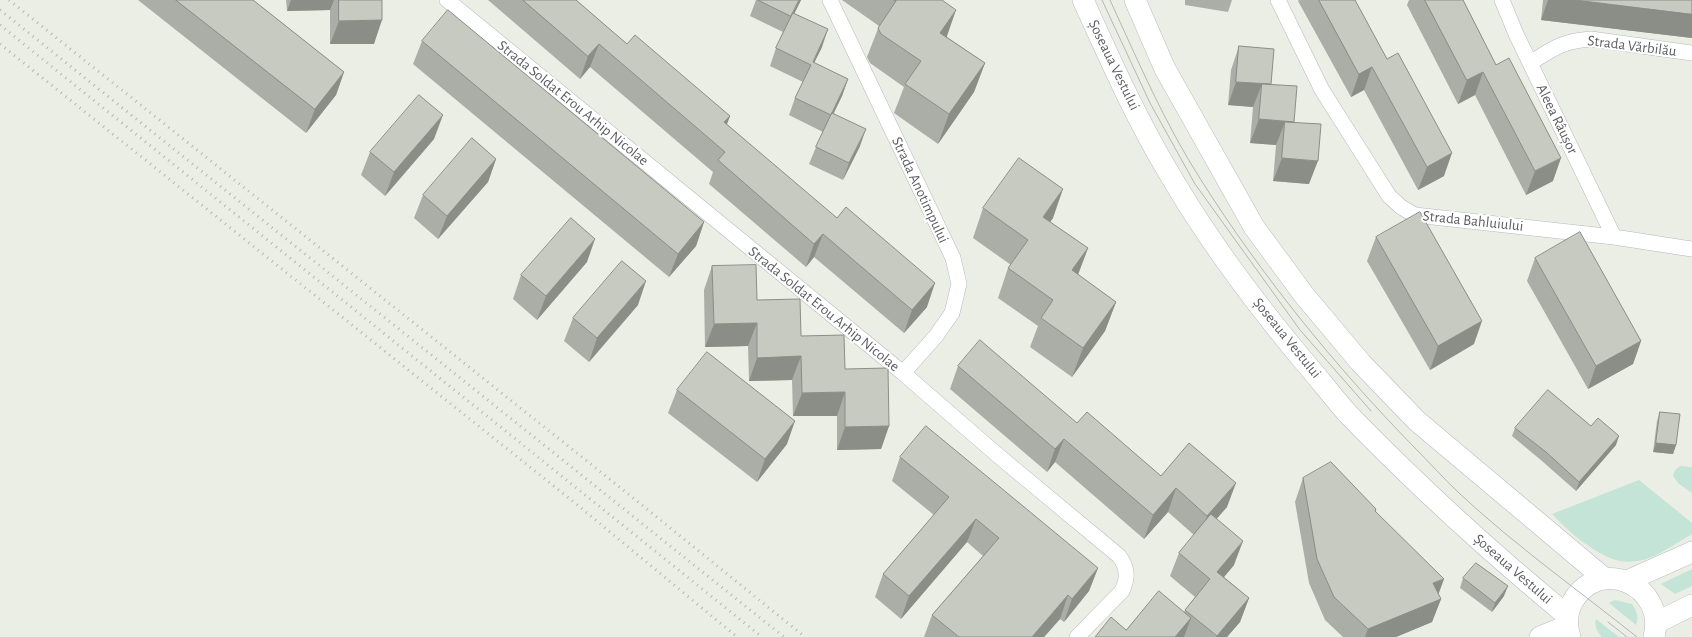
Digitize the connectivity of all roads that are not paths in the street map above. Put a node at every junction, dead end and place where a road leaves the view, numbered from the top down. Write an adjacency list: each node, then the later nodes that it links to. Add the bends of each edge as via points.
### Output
1 (447, 0): 11 (street, Strada Soldat Erou Arhip Nicolae)
2 (830, 0): 11 (street, Strada Anotimpului, via 953,258 959,284 952,313 936,336)
3 (1083, 0): 16 (main road, Șoseaua Vestului, via 1117,75 1166,168 1224,259 1278,329 1347,413 1445,508 1532,586)
4 (1135, 0): 13 (main road, via 1165,69 1254,227 1304,295 1361,363 1417,421)
5 (1278, 0): 9 (street, Strada Bahluiului, via 1322,90 1389,196 1401,207 1415,215)
6 (1502, 0): 8 (street, Aleea Râușor)
7 (1692, 54): 8 (street, Strada Vărbilău, via 1591,39 1560,44)
8 (1530, 63): 9 (street, Aleea Râușor)
9 (1614, 237): 10 (street, Strada Bahluiului)
10 (1692, 249)
11 (903, 373): 18 (street, Strada Soldat Erou Arhip Nicolae, via 1124,562 1127,573 1122,591)
12 (1692, 552): 14 (main road)
13 (1605, 579): 14 (main road, Șoseaua Vestului); 16 (main road, Șoseaua Vestului, via 1594,582 1580,592 1571,605)
14 (1627, 581): 17 (main road, Șoseaua Vestului, via 1639,588 1648,598 1654,610)
15 (1692, 605): 17 (main road)
16 (1568, 626): 19 (main road)
17 (1657, 632)
18 (1077, 637)
19 (1540, 637)

